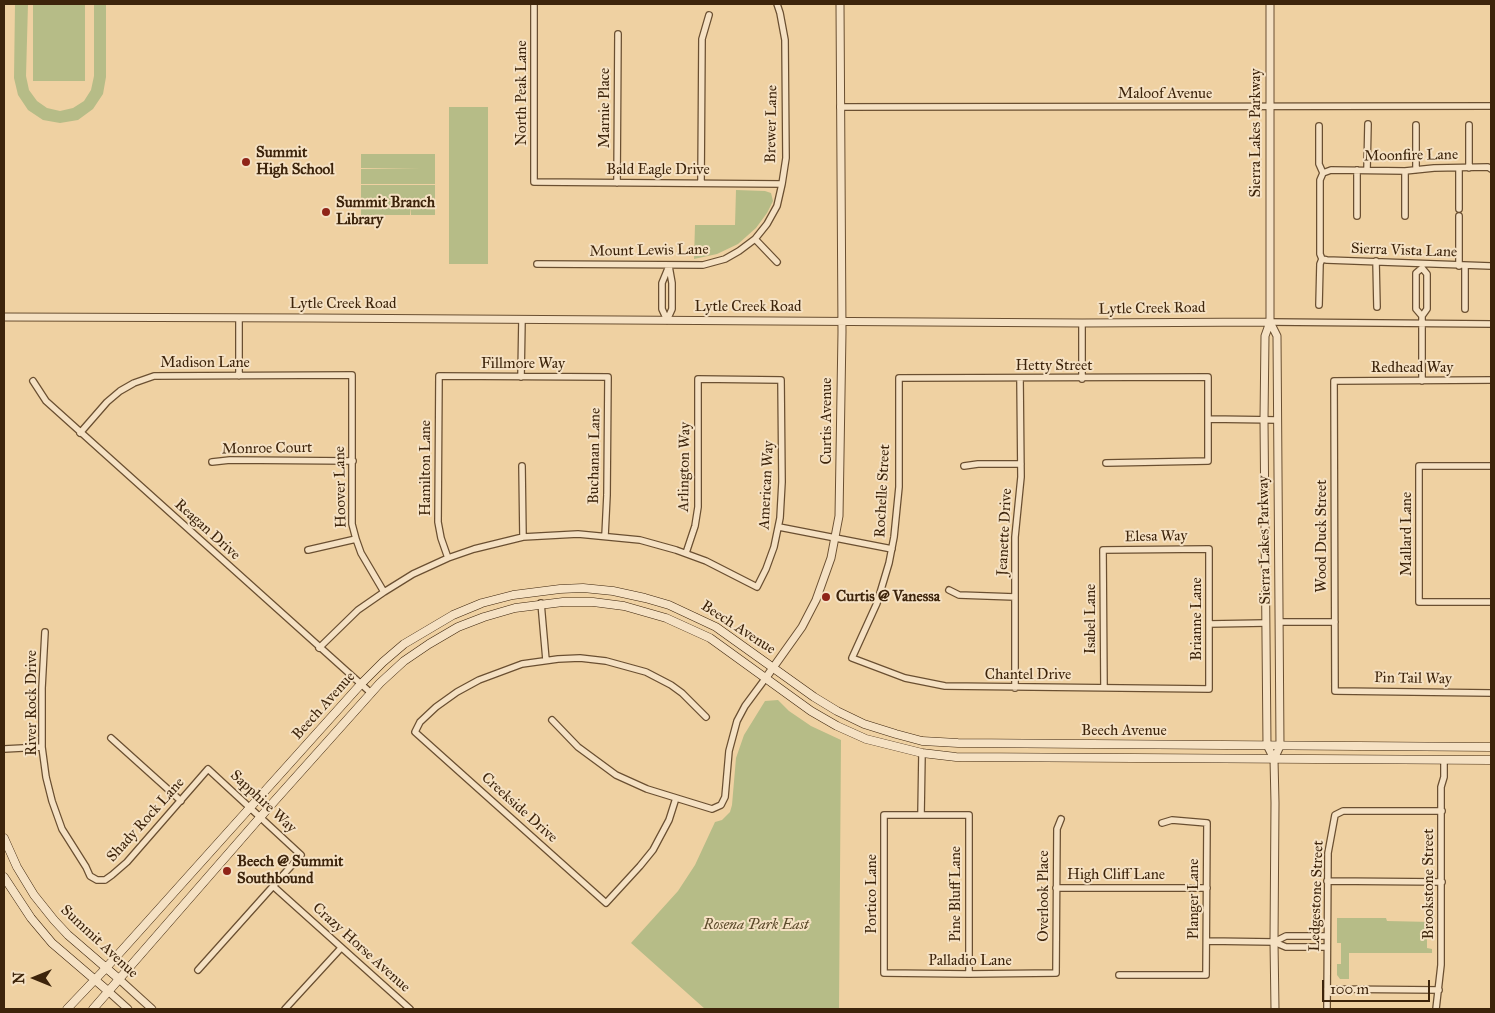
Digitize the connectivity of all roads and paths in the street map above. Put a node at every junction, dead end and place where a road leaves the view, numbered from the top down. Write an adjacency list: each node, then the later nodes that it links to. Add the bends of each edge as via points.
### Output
1 (534, 4): 22 (street, North Peak Lane)
2 (777, 4): 25 (street, Brewer Lane, via 786,40 786,158)
3 (840, 4): 9 (street, Curtis Avenue)
4 (1270, 4): 7 (street, Sierra Lakes Parkway)
5 (709, 15): 24 (street, via 702,38)
6 (618, 34): 23 (street, Marnie Place)
7 (1270, 106): 8 (street, Maloof Avenue); 9 (street, Maloof Avenue); 48 (street, Sierra Lakes Parkway)
8 (1491, 106)
9 (840, 107): 47 (street, Curtis Avenue)
10 (1368, 124): 18 (street)
11 (1416, 125): 19 (street)
12 (1469, 125): 15 (street)
13 (1319, 126): 21 (street, via 1319,164)
14 (1459, 168): 15 (street, Moonfire Lane); 19 (street, Moonfire Lane); 26 (street)
15 (1469, 168): 16 (street, Moonfire Lane)
16 (1491, 169)
17 (1357, 170): 18 (street, Moonfire Lane); 21 (street, Moonfire Lane); 27 (street)
18 (1367, 170): 20 (street, Moonfire Lane)
19 (1416, 170): 20 (street, Moonfire Lane)
20 (1405, 171): 28 (street)
21 (1323, 173): 31 (street, via 1320,180)
22 (534, 182): 23 (street, Bald Eagle Drive)
23 (618, 183): 24 (street, Bald Eagle Drive)
24 (701, 183): 25 (street, Bald Eagle Drive)
25 (782, 184): 30 (street, Brewer Lane, via 777,206)
26 (1459, 209)
27 (1356, 216)
28 (1404, 216)
29 (1458, 216): 37 (street)
30 (755, 239): 32 (street); 35 (street, Mount Lewis Lane, via 739,251 714,262)
31 (1321, 256): 33 (street, Sierra Vista Lane, via 1327,260); 39 (street)
32 (777, 262)
33 (1376, 262): 36 (street, Sierra Vista Lane); 40 (street)
34 (537, 264): 35 (street, Mount Lewis Lane)
35 (669, 266): 46 (street, via 672,309); 46 (street, via 662,283 662,309)
36 (1422, 266): 37 (street, Sierra Vista Lane); 45 (street, via 1427,274 1427,309); 45 (street, via 1416,273 1416,309)
37 (1462, 266): 38 (street, Sierra Vista Lane); 41 (street)
38 (1491, 266)
39 (1319, 305)
40 (1377, 307)
41 (1464, 309)
42 (4, 317): 43 (street, Lytle Creek Road)
43 (240, 318): 44 (street, Lytle Creek Road); 52 (street)
44 (522, 319): 46 (street, Lytle Creek Road); 54 (street)
45 (1422, 319): 48 (street, Lytle Creek Road); 50 (street, Lytle Creek Road); 63 (street)
46 (667, 320): 47 (street, Lytle Creek Road)
47 (842, 321): 49 (street, Lytle Creek Road); 78 (street, Curtis Avenue, via 840,486)
48 (1270, 322): 49 (street, Lytle Creek Road); 65 (street, Sierra Lakes Parkway, via 1264,336); 66 (street, Sierra Lakes Parkway, via 1277,336)
49 (1082, 323): 58 (street)
50 (1491, 324)
51 (352, 375): 52 (street, Madison Lane); 68 (street, Hoover Lane)
52 (240, 376): 67 (street, Madison Lane, via 168,375 143,379 113,396)
53 (439, 376): 54 (street, Fillmore Way); 85 (street, Hamilton Lane, via 438,522)
54 (521, 377): 55 (street, Fillmore Way)
55 (608, 377): 76 (street, Buchanan Lane)
56 (899, 378): 57 (street, Hetty Street); 80 (street, Rochelle Street, via 899,487)
57 (1020, 378): 58 (street, Hetty Street); 71 (street, Jeanette Drive)
58 (1082, 379): 64 (street, Hetty Street, via 1208,377)
59 (782, 380): 75 (street, American Way); 84 (street, Arlington Way, via 698,379 698,507)
60 (1491, 380): 63 (street, Redhead Way)
61 (33, 381): 67 (street, Reagan Drive, via 46,401)
62 (1334, 381): 63 (street, Redhead Way); 92 (street, Wood Duck Street)
63 (1422, 381)
64 (1208, 420): 65 (street); 70 (street, via 1208,461)
65 (1264, 420): 66 (street); 94 (street, Sierra Lakes Parkway)
66 (1278, 420): 91 (street, Sierra Lakes Parkway)
67 (80, 432): 96 (street, Reagan Drive)
68 (353, 461): 69 (street, Monroe Court); 79 (street, Hoover Lane, via 352,524)
69 (212, 462)
70 (1106, 463)
71 (1021, 464): 73 (street); 88 (street, Jeanette Drive, via 1015,537)
72 (522, 466): 77 (street)
73 (964, 466)
74 (1491, 466): 89 (street, Mallard Lane, via 1419,466 1419,602)
75 (779, 527): 78 (street); 84 (street, American Way, via 757,587)
76 (604, 536): 77 (street); 84 (street, via 640,540)
77 (523, 537): 85 (street)
78 (836, 538): 80 (street); 99 (street, Curtis Avenue, via 816,600)
79 (356, 539): 82 (street); 87 (street, Hoover Lane, via 368,568)
80 (892, 549): 97 (street, Rochelle Street, via 877,603)
81 (1209, 549): 83 (street, Elesa Way); 93 (street, Brianne Lane)
82 (308, 550)
83 (1104, 550): 103 (street, Isabel Lane)
84 (686, 553)
85 (448, 558): 87 (street)
86 (949, 590): 88 (street, via 959,595)
87 (384, 592): 96 (street, via 344,623)
88 (1015, 597): 102 (street, Jeanette Drive)
89 (1491, 602)
90 (540, 604): 98 (street); 100 (main road, Beech Avenue, via 601,603 666,618 710,638); 106 (main road, Beech Avenue, via 515,608 458,627 404,661)
91 (1280, 622): 92 (street); 112 (street, Sierra Lakes Parkway)
92 (1335, 622): 105 (street, Wood Duck Street)
93 (1209, 624): 94 (street); 104 (street, Brianne Lane)
94 (1266, 624): 111 (street, Sierra Lakes Parkway)
95 (44, 632): 113 (street, River Rock Drive)
96 (320, 648): 101 (street, Reagan Drive)
97 (852, 658): 102 (street, Chantel Drive, via 924,683)
98 (546, 660): 108 (street, via 580,658 646,672 682,693); 121 (street, Creekside Drive, via 507,669 463,688 436,707 420,722 415,732 606,903 653,850)
99 (774, 668): 100 (street, Curtis Avenue); 101 (main road, Beech Avenue, via 716,627 669,605 613,591 583,588 514,595 452,615 404,644); 111 (main road, Beech Avenue, via 837,711 872,726 922,740 958,744)
100 (765, 679): 116 (main road, Beech Avenue, via 837,726 866,739); 121 (street, Curtis Avenue, via 736,722 723,802 710,809)
101 (361, 684): 106 (street, Reagan Drive); 123 (main road, Beech Avenue)
102 (1015, 688): 103 (street, Chantel Drive)
103 (1104, 688): 104 (street, Chantel Drive)
104 (1209, 689)
105 (1335, 691): 107 (street, Pin Tail Way)
106 (371, 693): 126 (main road, Beech Avenue)
107 (1491, 693)
108 (706, 716)
109 (552, 720): 121 (street, via 572,742 608,770 639,786)
110 (111, 738): 122 (street)
111 (1267, 745): 112 (main road, Beech Avenue); 117 (street, Sierra Lakes Parkway)
112 (1280, 746): 114 (main road, Beech Avenue); 117 (street, Sierra Lakes Parkway)
113 (42, 747): 115 (street); 131 (street, River Rock Drive, via 52,801 62,829 90,876)
114 (1491, 747)
115 (4, 749)
116 (922, 753): 117 (main road, Beech Avenue, via 956,757); 125 (street)
117 (1274, 759): 118 (main road, Beech Avenue); 139 (street, Sierra Lakes Parkway)
118 (1444, 760): 119 (main road, Beech Avenue); 124 (street, Brookstone Street)
119 (1491, 760)
120 (208, 769): 122 (street, Shady Rock Lane); 123 (street, Sapphire Way)
121 (676, 798)
122 (181, 800): 131 (street, Shady Rock Lane, via 127,862 104,880)
123 (251, 807): 126 (street, Sapphire Way); 142 (main road, Beech Avenue)
124 (1442, 810): 132 (street, Ledgestone Street, via 1342,811 1335,815); 133 (street, Brookstone Street)
125 (922, 815): 144 (street, Portico Lane, via 884,815); 145 (street, Pine Bluff Lane, via 969,815)
126 (261, 816): 134 (street, Sapphire Way, via 302,855); 148 (main road, Beech Avenue)
127 (1061, 819): 135 (street, Overlook Place, via 1056,828)
128 (1162, 823): 136 (street, Planger Lane, via 1172,820 1207,823)
129 (4, 838): 142 (main road, Summit Avenue, via 34,895 68,935)
130 (4, 877): 149 (main road, Summit Avenue, via 52,943)
131 (97, 880)
132 (1327, 881): 133 (street); 137 (street, Ledgestone Street)
133 (1442, 882): 151 (street, Brookstone Street)
134 (273, 886): 141 (street, Crazy Horse Avenue); 143 (street)
135 (1056, 888): 136 (street, High Cliff Lane); 146 (street, Overlook Place)
136 (1207, 888): 138 (street, Planger Lane)
137 (1327, 936): 139 (street, via 1286,936); 140 (street, Ledgestone Street)
138 (1207, 941): 139 (street); 147 (street, Planger Lane, via 1206,975)
139 (1274, 942): 140 (street, via 1286,947); 159 (street, Sierra Lakes Parkway)
140 (1327, 947): 150 (street, Ledgestone Street)
141 (341, 948): 157 (street); 158 (street, Crazy Horse Avenue)
142 (106, 968): 148 (main road, Summit Avenue); 149 (main road, Beech Avenue)
143 (198, 970)
144 (884, 973): 145 (street, Palladio Lane)
145 (969, 974): 146 (street, Palladio Lane)
146 (1056, 974)
147 (1119, 975)
148 (119, 979): 152 (main road, Beech Avenue); 156 (street, Summit Avenue)
149 (94, 980): 152 (main road, Summit Avenue); 153 (main road, Beech Avenue)
150 (1327, 990): 151 (street); 160 (street, Ledgestone Street)
151 (1439, 990): 161 (street, Brookstone Street)
152 (108, 991): 154 (main road, Beech Avenue); 155 (street, Summit Avenue)
153 (67, 1009)
154 (93, 1009)
155 (128, 1009)
156 (152, 1009)
157 (285, 1009)
158 (410, 1009)
159 (1275, 1009)
160 (1327, 1009)
161 (1436, 1009)

